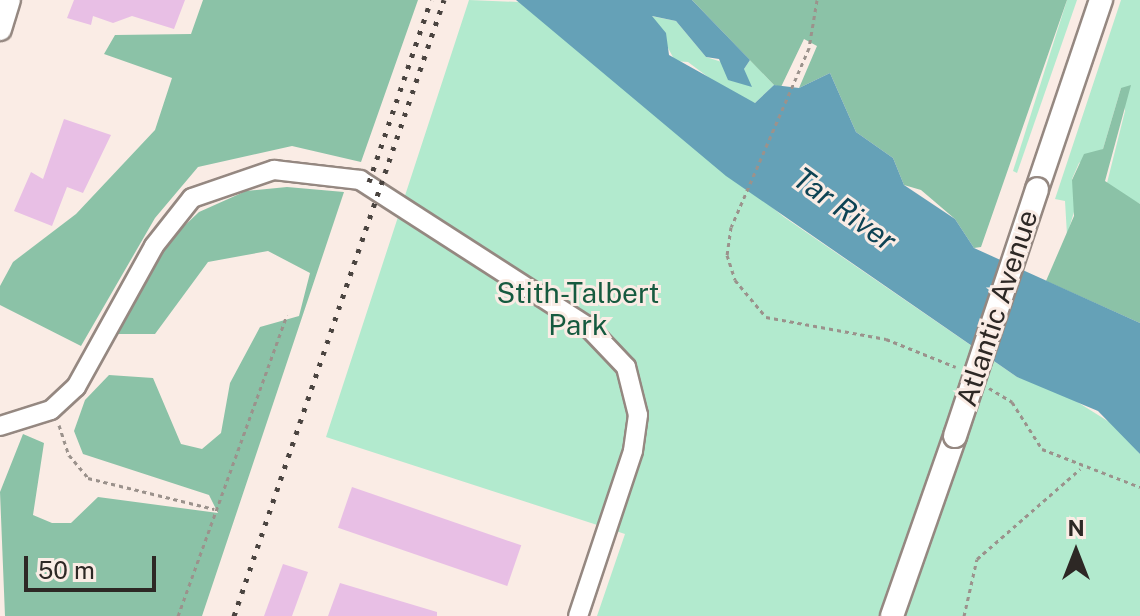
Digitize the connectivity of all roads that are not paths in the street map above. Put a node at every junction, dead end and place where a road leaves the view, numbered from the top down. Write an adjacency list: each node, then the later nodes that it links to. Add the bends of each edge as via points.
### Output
1 (9, 0): 3 (main road)
2 (1101, 0): 6 (main road, Atlantic Avenue, bridge)
3 (0, 29)
4 (0, 426): 5 (street, via 57,405 96,358 174,215 218,185 274,170 340,175 422,214 588,327 612,347 633,383 633,451)
5 (578, 616)
6 (892, 616)

